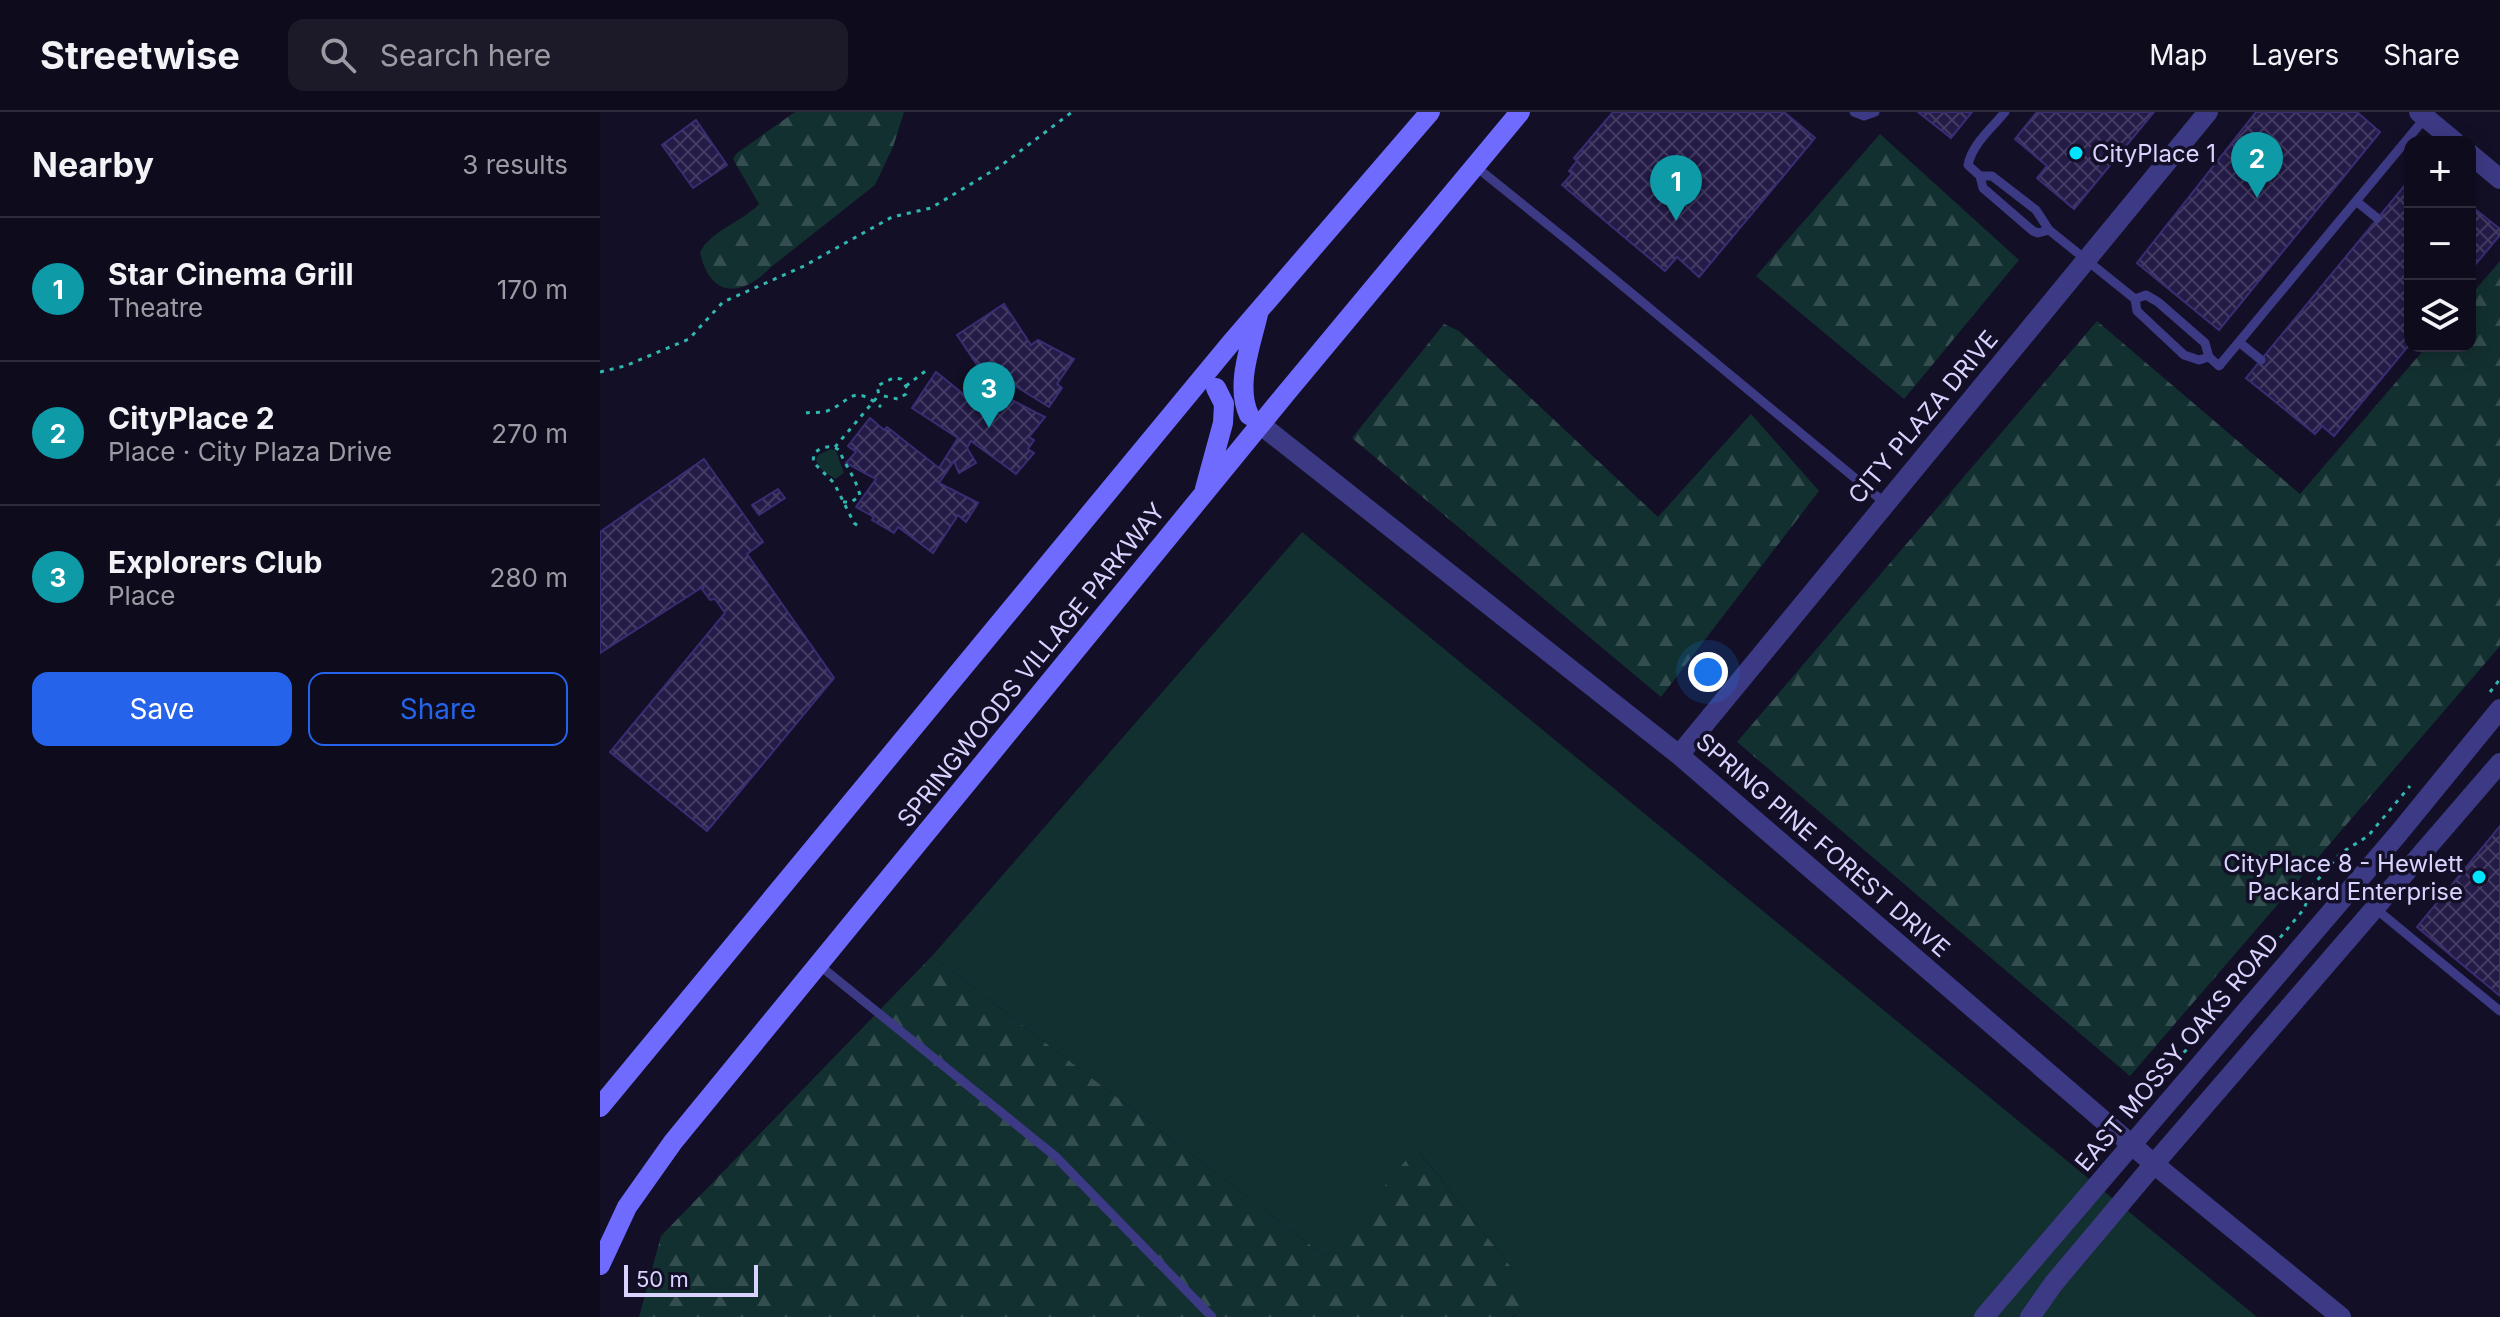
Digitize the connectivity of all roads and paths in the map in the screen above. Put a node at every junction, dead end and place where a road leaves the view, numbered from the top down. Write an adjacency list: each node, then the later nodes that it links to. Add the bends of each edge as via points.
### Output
1 (1072, 112): 24 (path, via 999,167 931,208 892,217 804,266 723,302 689,339)
2 (1430, 112): 19 (main road, SPRINGWOODS VILLAGE PARKWAY)
3 (1520, 112): 11 (main road, SPRINGWOODS VILLAGE PARKWAY)
4 (1854, 112): 5 (lane)
5 (1875, 112)
6 (2005, 112): 12 (lane, via 1968,160)
7 (2208, 112): 17 (street, CITY PLAZA DRIVE)
8 (2422, 115): 9 (street); 14 (lane)
9 (2448, 136)
10 (2476, 159): 13 (street)
11 (1475, 166): 31 (main road, SPRINGWOODS VILLAGE PARKWAY); 35 (lane)
12 (1980, 176): 16 (lane, via 1992,176 2036,210); 16 (lane, via 1983,188 2033,231)
13 (2500, 179)
14 (2356, 201): 15 (lane); 20 (lane)
15 (2377, 218)
16 (2049, 230): 17 (lane)
17 (2087, 259): 18 (lane); 35 (street, CITY PLAZA DRIVE)
18 (2135, 299): 21 (lane, via 2146,295 2158,302 2205,343); 21 (lane, via 2137,311 2184,355)
19 (1259, 311): 31 (main road, via 1243,402); 47 (main road, SPRINGWOODS VILLAGE PARKWAY)
20 (2239, 342): 21 (lane, via 2219,366); 22 (lane)
21 (2209, 357)
22 (2261, 360)
23 (928, 369): 25 (path)
24 (600, 372)
25 (906, 386): 27 (path, via 902,398); 27 (path, via 901,379 883,382 877,386)
26 (1216, 388): 33 (main road, via 1224,404 1223,423)
27 (879, 395): 28 (path)
28 (874, 401): 29 (path); 30 (path, via 856,396 828,411); 32 (path)
29 (881, 407)
30 (806, 413)
31 (1255, 420): 33 (main road, SPRINGWOODS VILLAGE PARKWAY); 39 (street, SPRING PINE FOREST DRIVE)
32 (835, 447): 34 (path, via 860,496); 34 (path, via 814,453 813,462 834,483)
33 (1203, 497): 44 (main road, SPRINGWOODS VILLAGE PARKWAY)
34 (843, 502): 36 (path)
35 (1885, 503): 39 (street, CITY PLAZA DRIVE)
36 (858, 526)
37 (2500, 679): 38 (path)
38 (2495, 700): 42 (street, EAST MOSSY OAKS ROAD)
39 (1679, 755): 48 (street, SPRING PINE FOREST DRIVE)
40 (2500, 763): 43 (street)
41 (2419, 776): 46 (path, via 2368,836 2341,853 2313,885 2304,909)
42 (2350, 889): 43 (street); 48 (street, EAST MOSSY OAKS ROAD)
43 (2376, 909): 45 (lane); 49 (street)
44 (819, 965): 50 (main road, SPRINGWOODS VILLAGE PARKWAY, via 673,1142 627,1207); 51 (lane, via 1055,1156)
45 (2500, 1011)
46 (2168, 1071)
47 (600, 1107)
48 (2133, 1144): 49 (street, SPRING PINE FOREST DRIVE); 52 (street, EAST MOSSY OAKS ROAD)
49 (2154, 1164): 53 (street); 54 (street, SPRING PINE FOREST DRIVE)
50 (600, 1265)
51 (1212, 1317)
52 (1984, 1317)
53 (2030, 1317)
54 (2341, 1317)

